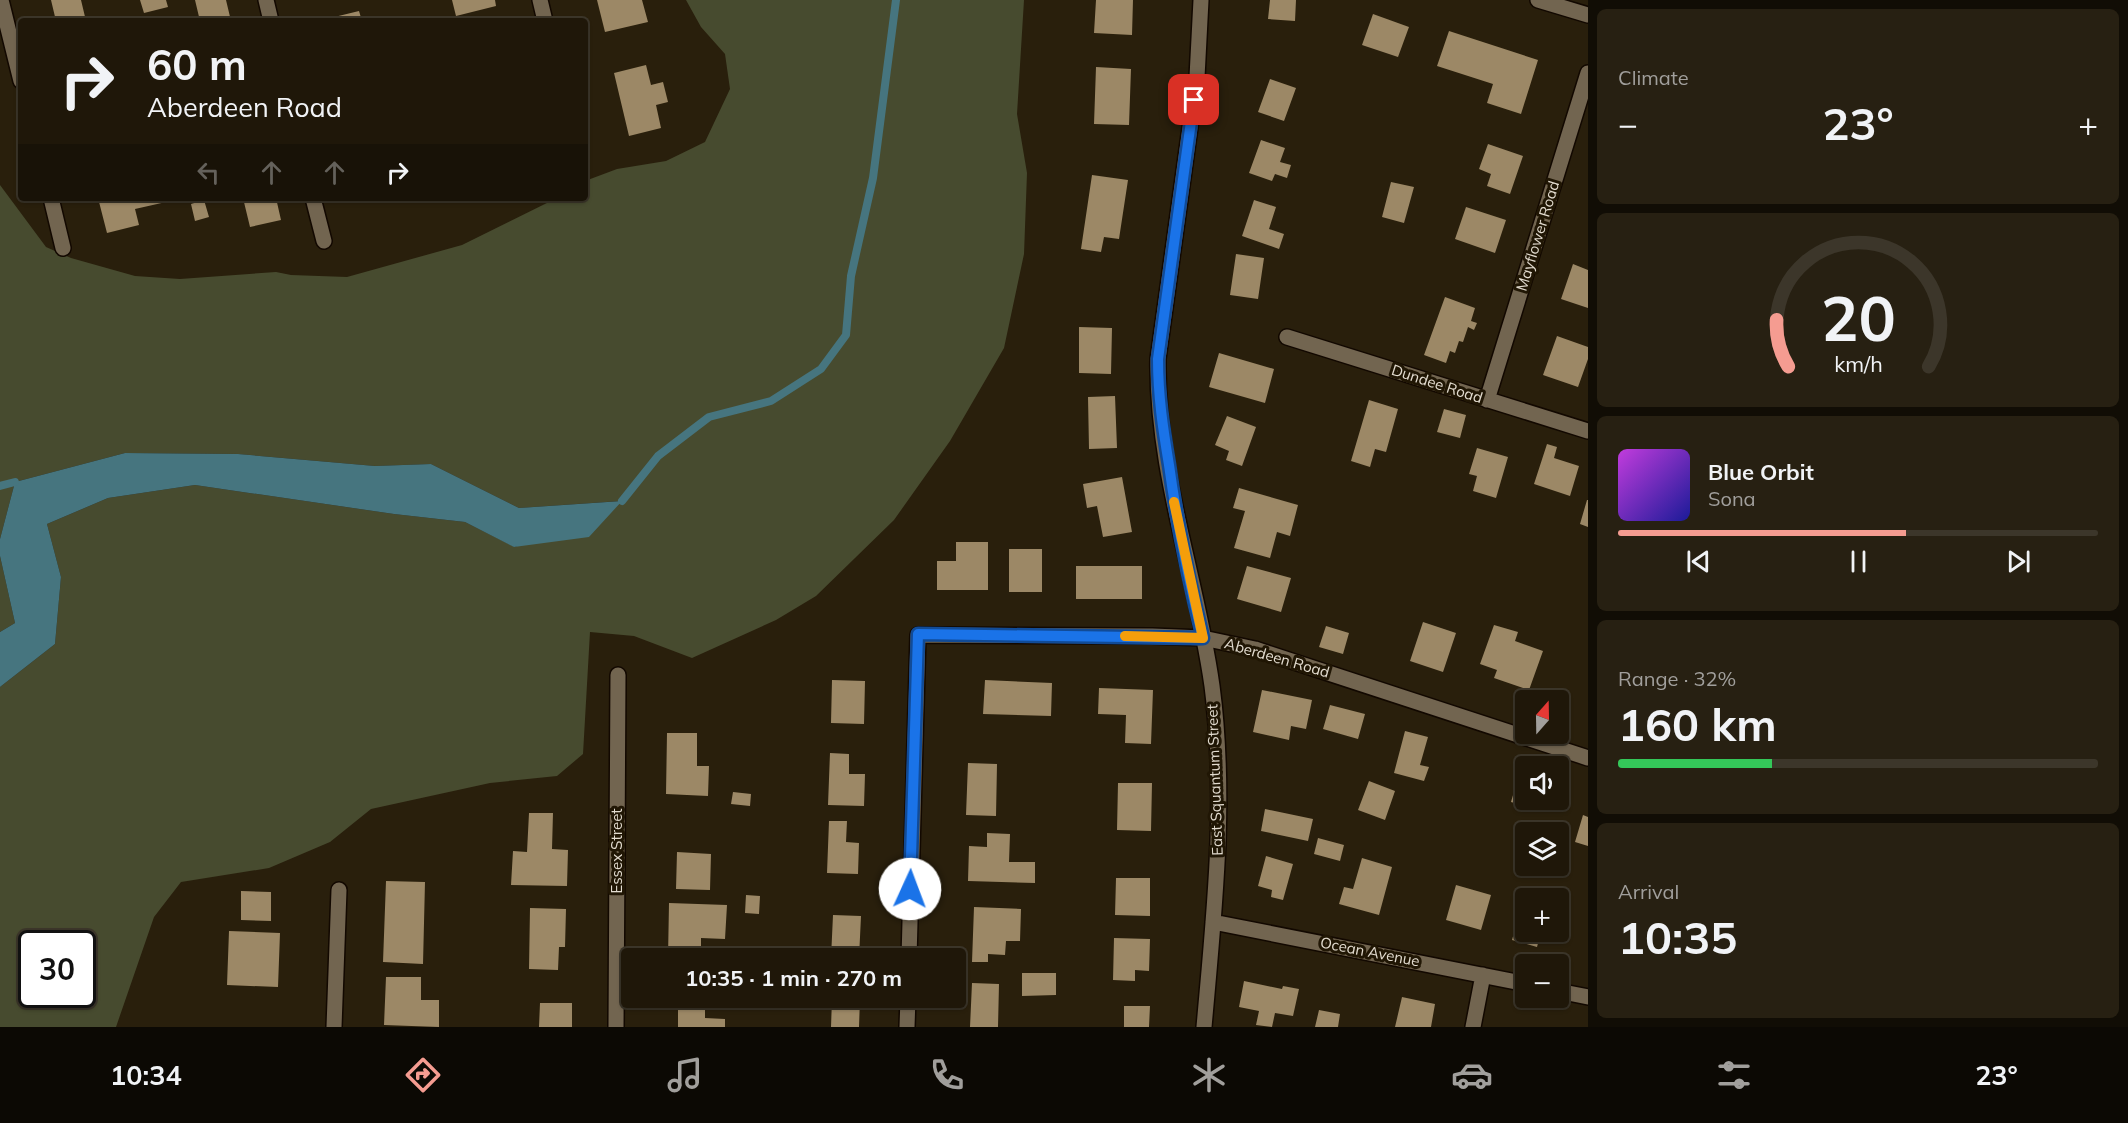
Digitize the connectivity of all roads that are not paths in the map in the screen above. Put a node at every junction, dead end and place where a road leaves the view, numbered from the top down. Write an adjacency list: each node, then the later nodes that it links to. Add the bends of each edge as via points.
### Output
1 (1, 0): 9 (street)
2 (266, 0): 7 (street)
3 (540, 0): 8 (street)
4 (1201, 0): 18 (street, East Squantum Street, via 1197,77 1158,359 1158,386 1181,538)
5 (1538, 0): 6 (street)
6 (1588, 15)
7 (270, 18)
8 (544, 18)
9 (18, 69)
10 (1588, 73): 16 (street, Mayflower Road)
11 (52, 201): 14 (street)
12 (315, 201): 13 (street)
13 (324, 241)
14 (63, 248)
15 (1287, 337): 16 (street, Dundee Road)
16 (1487, 400): 17 (street, Dundee Road)
17 (1588, 431)
18 (1203, 638): 20 (street, Aberdeen Road, via 1255,649); 22 (street, East Squantum Street, via 1216,731 1218,862); 23 (street, Aberdeen Road, via 918,634)
19 (618, 675): 30 (street, Essex Street)
20 (1588, 758)
21 (339, 890): 29 (street)
22 (1214, 922): 24 (street, Ocean Avenue); 32 (street, East Squantum Street)
23 (909, 948)
24 (1483, 975): 25 (street, Ocean Avenue); 33 (street)
25 (1515, 982)
26 (1569, 994): 27 (street)
27 (1588, 998)
28 (908, 1008): 31 (street)
29 (334, 1027)
30 (616, 1027)
31 (907, 1027)
32 (1204, 1027)
33 (1473, 1027)

